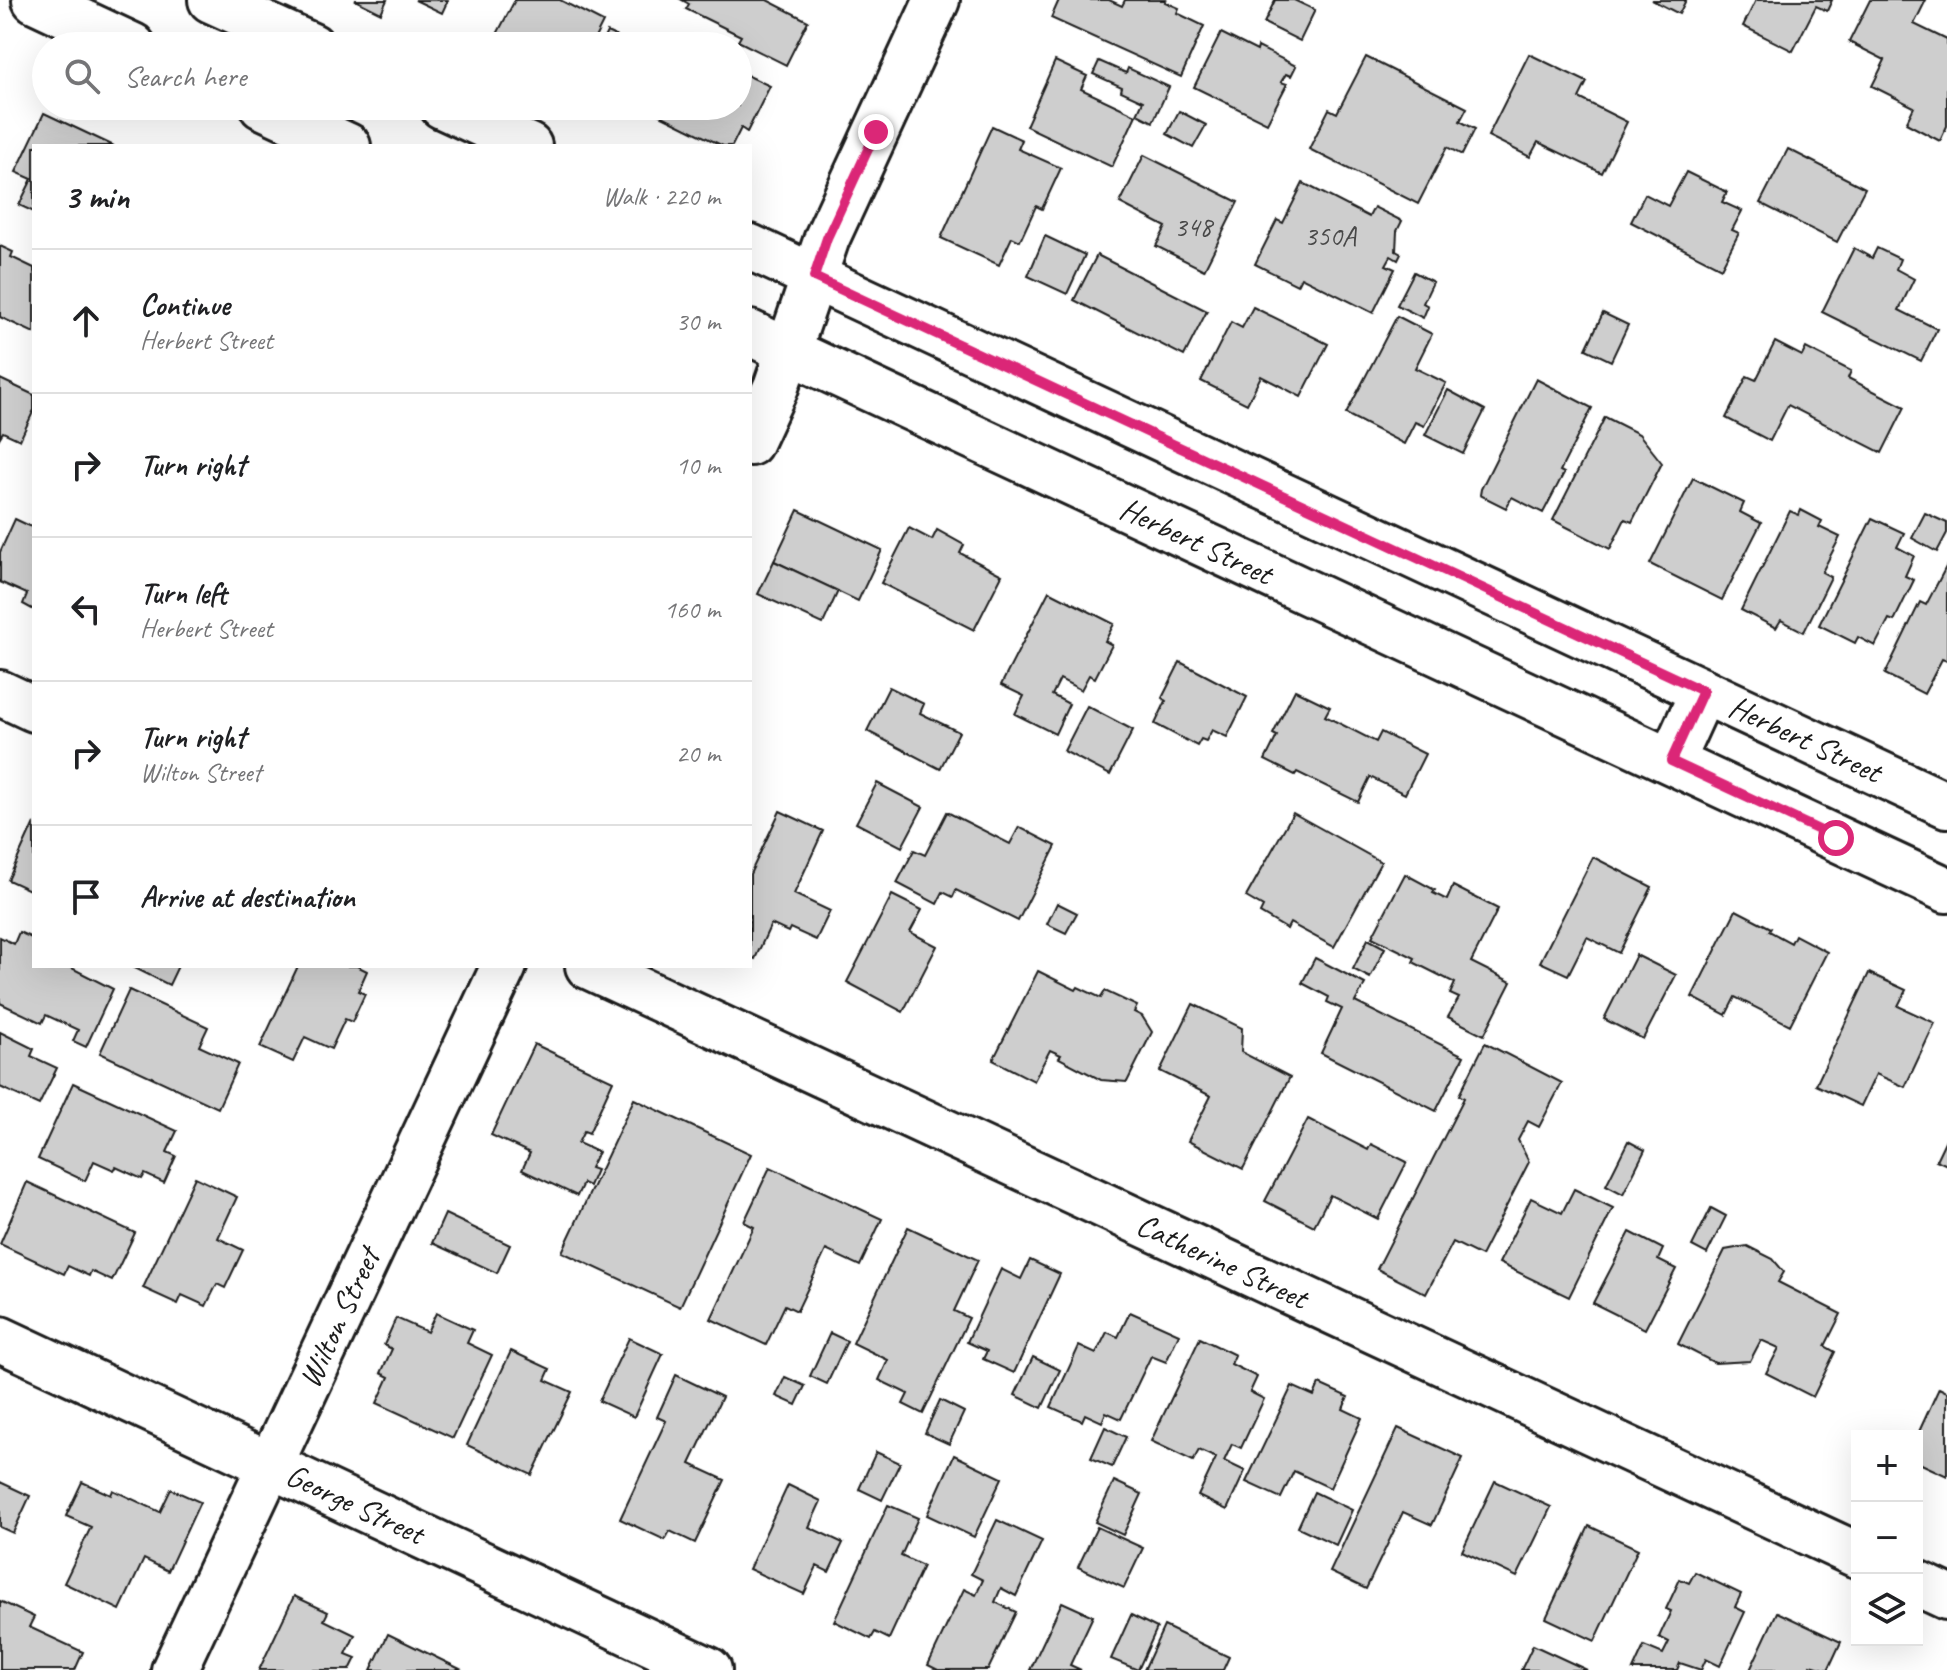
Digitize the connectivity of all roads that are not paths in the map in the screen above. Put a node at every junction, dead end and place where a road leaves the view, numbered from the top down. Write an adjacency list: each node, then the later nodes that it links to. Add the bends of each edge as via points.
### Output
1 (35, 0): 4 (street)
2 (211, 0): 5 (street)
3 (937, 0): 11 (street)
4 (103, 32)
5 (281, 32)
6 (292, 120): 8 (street)
7 (472, 120): 9 (street)
8 (344, 144)
9 (525, 144)
10 (752, 248): 11 (street, Herbert Street)
11 (814, 277): 13 (street); 15 (street, Herbert Street)
12 (752, 334): 13 (street, Herbert Street)
13 (789, 352): 14 (street); 18 (street, Herbert Street)
14 (752, 438)
15 (1703, 691): 18 (street); 19 (street, Herbert Street)
16 (0, 693): 17 (street)
17 (32, 708)
18 (1671, 761): 20 (street, Herbert Street)
19 (1947, 805)
20 (1947, 890)
21 (503, 968): 24 (street, Wilton Street)
22 (592, 968): 25 (street, Catherine Street)
23 (0, 1339): 24 (street, George Street)
24 (271, 1464): 28 (street, Wilton Street); 29 (street, George Street)
25 (1851, 1552)
26 (1923, 1586): 27 (street)
27 (1947, 1597)
28 (174, 1670)
29 (709, 1670)

